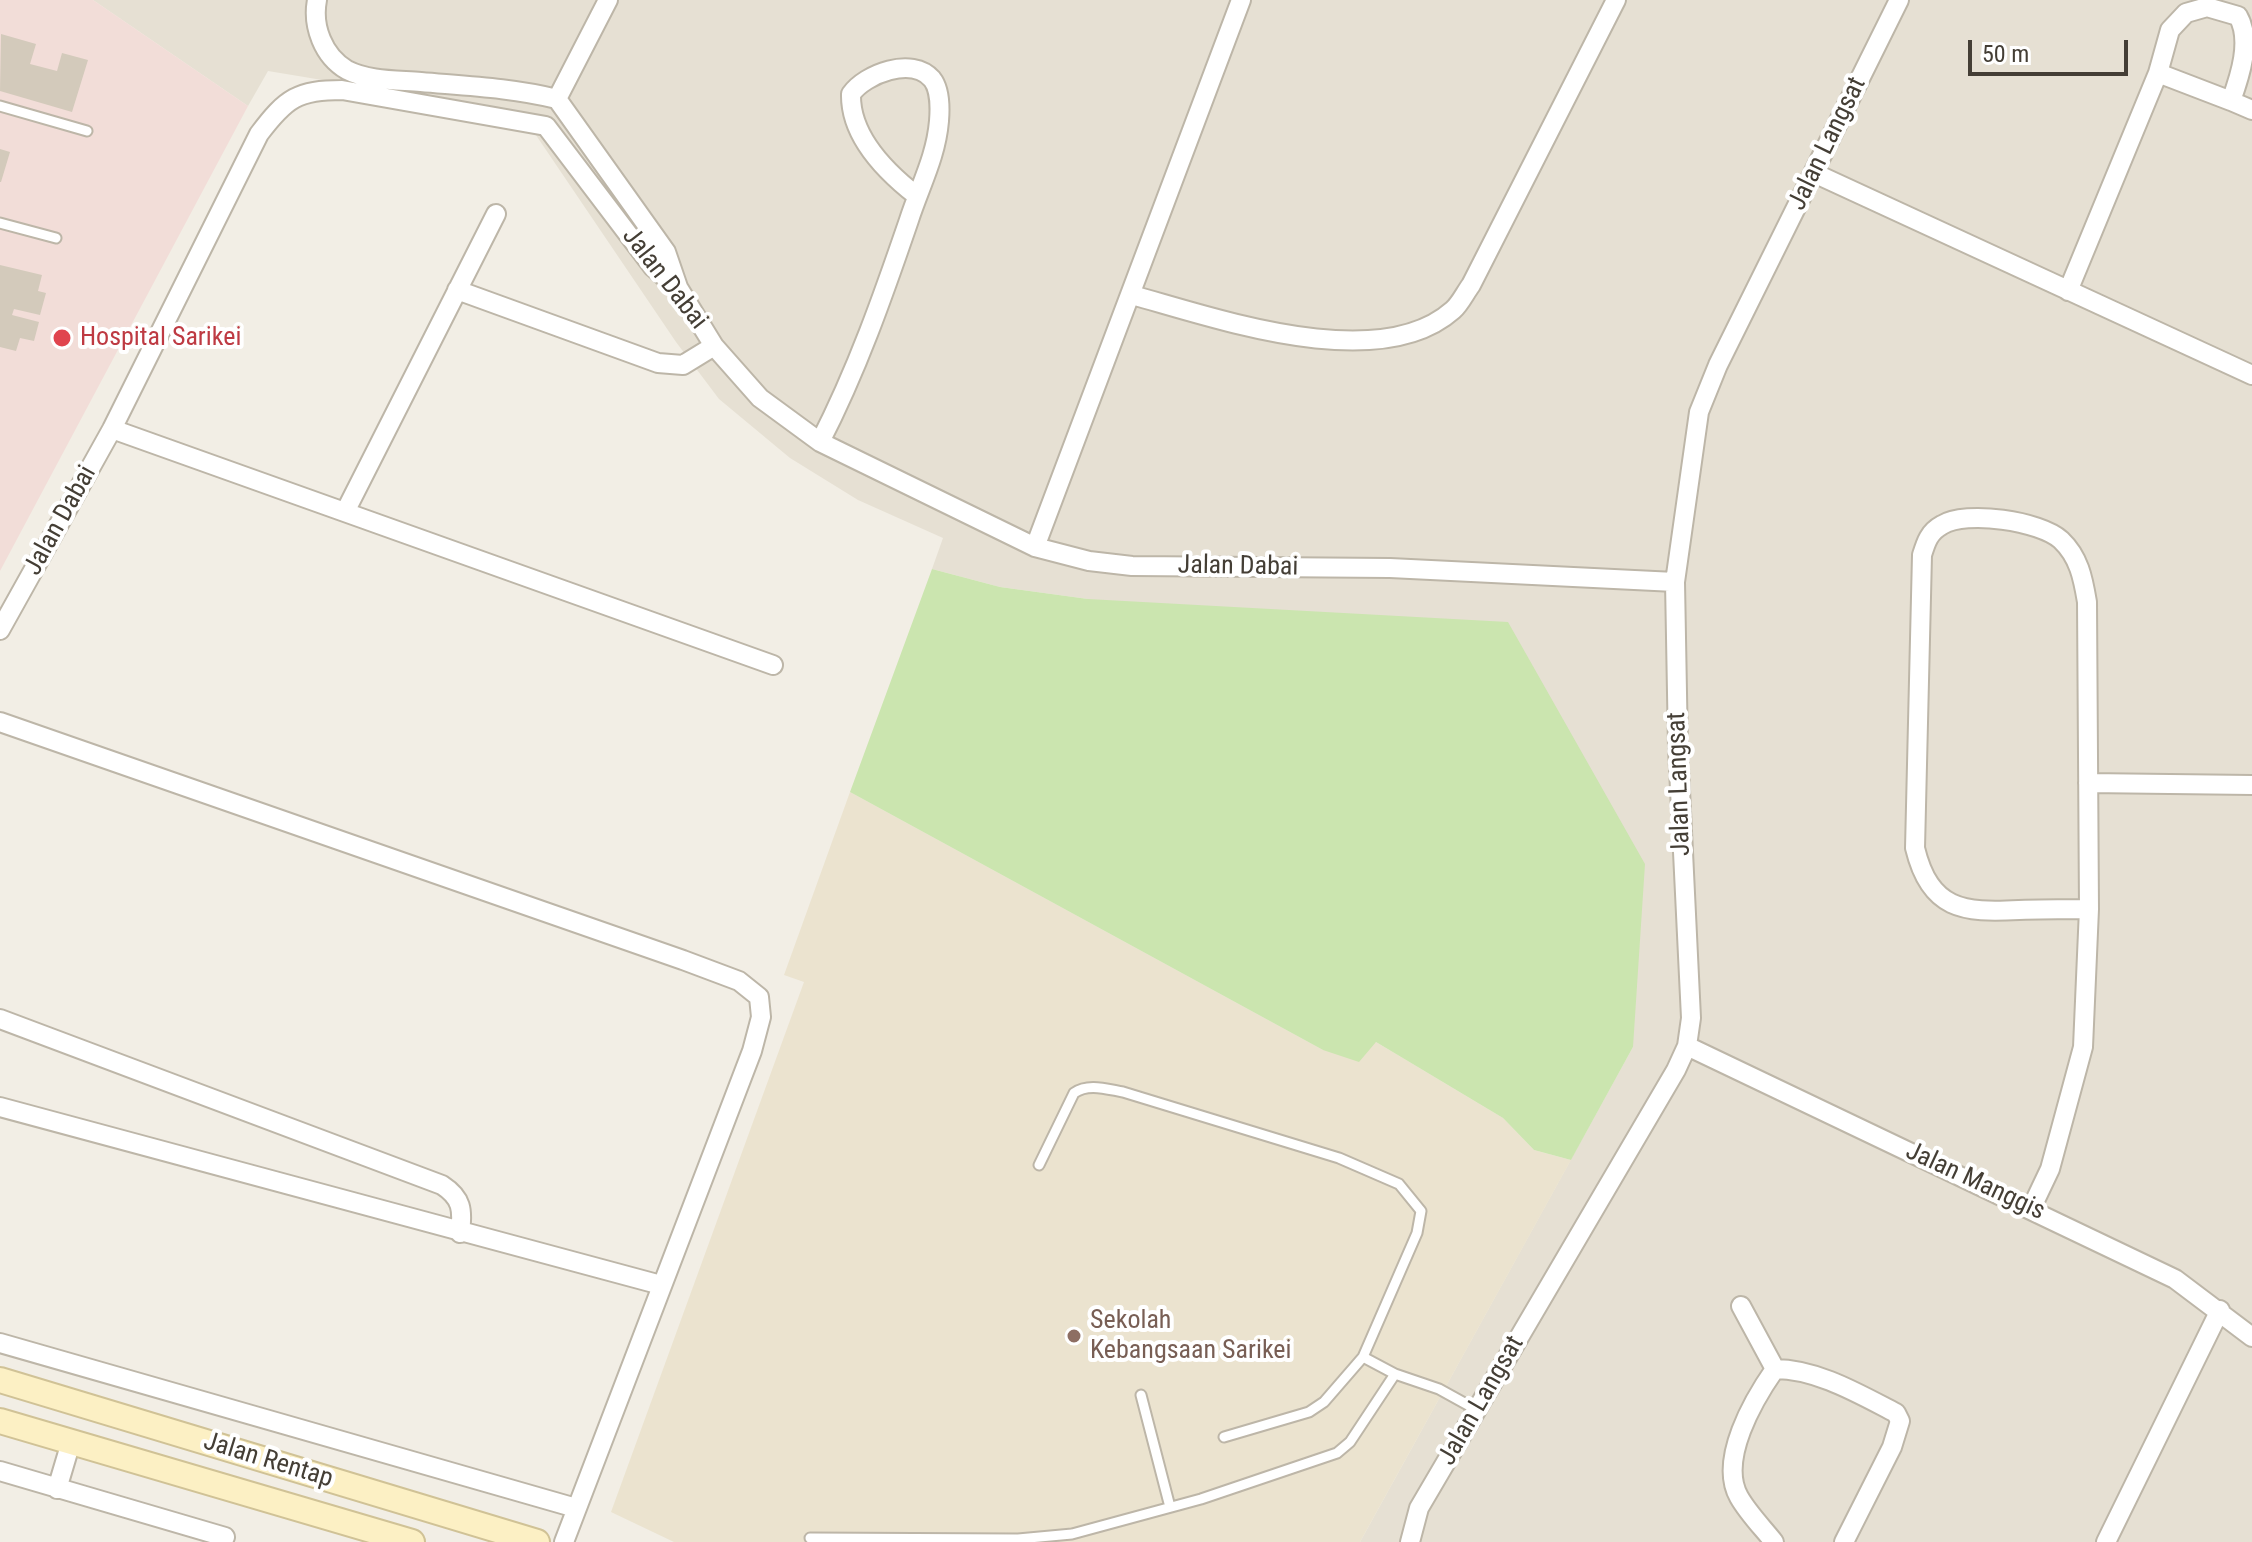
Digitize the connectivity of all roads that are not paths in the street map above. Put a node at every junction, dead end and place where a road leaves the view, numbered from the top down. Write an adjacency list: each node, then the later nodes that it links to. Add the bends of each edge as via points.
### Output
1 (317, 0): 7 (street, via 314,13 323,46 346,69)
2 (608, 0): 7 (street)
3 (1241, 0): 20 (street)
4 (1616, 0): 20 (street, via 1471,285 1453,310 1421,329 1386,339 1330,340 1276,334)
5 (1899, 0): 12 (street, Jalan Langsat)
6 (2158, 73): 8 (street); 8 (street, via 2170,30 2186,13 2224,9 2243,25 2240,70); 19 (street)
7 (557, 99): 17 (street, via 666,252)
8 (2231, 101): 10 (street)
9 (0, 106): 11 (lane)
10 (2252, 110)
11 (87, 131)
12 (1814, 173): 19 (street); 27 (street, Jalan Langsat, via 1699,412)
13 (917, 196): 13 (street, via 880,162 854,118 851,94 870,75 885,70 932,79 938,97 928,175); 24 (street, via 871,330)
14 (496, 214): 18 (street)
15 (0, 223): 16 (lane)
16 (56, 238)
17 (679, 289): 21 (street, Jalan Dabai); 23 (street, Jalan Dabai, via 653,267 546,126 342,90 313,90 293,97 259,134)
18 (457, 290): 21 (street, via 658,363 683,365); 25 (street)
19 (2068, 291): 22 (street)
20 (1132, 295): 26 (street)
21 (714, 346): 24 (street, Jalan Dabai, via 760,398)
22 (2252, 375)
23 (112, 429): 25 (street); 28 (street, Jalan Dabai)
24 (820, 442): 26 (street, Jalan Dabai)
25 (345, 512): 29 (street)
26 (1035, 547): 27 (street, Jalan Dabai, via 1132,566 1390,568)
27 (1675, 582): 35 (street, Jalan Langsat, via 1691,1018)
28 (0, 630)
29 (773, 665)
30 (0, 722): 40 (street, via 683,960 739,981 759,997 761,1017 752,1051)
31 (2088, 783): 32 (street); 33 (street); 33 (street, via 2087,602 2076,559 2039,527 1976,519 1944,523 1929,536 1922,555 1915,848 1921,873 1939,897 1958,908)
32 (2252, 785)
33 (2089, 909): 38 (street, via 2083,1047 2050,1169)
34 (0, 1019): 39 (street, via 442,1185 461,1205)
35 (1687, 1046): 38 (street, Jalan Manggis); 50 (street, Jalan Langsat)
36 (0, 1107): 39 (street)
37 (1039, 1165): 45 (lane, via 1074,1093 1092,1087 1339,1158 1399,1184 1421,1211 1417,1233)
38 (2031, 1209): 42 (street, Jalan Manggis, via 2175,1279)
39 (460, 1233): 40 (street)
40 (661, 1285): 57 (street)
41 (1741, 1306): 46 (street)
42 (2220, 1310): 43 (street, Jalan Manggis); 66 (street)
43 (2252, 1337)
44 (0, 1343): 57 (street)
45 (1363, 1357): 47 (lane); 52 (lane, via 1309,1412)
46 (1775, 1369): 64 (street, via 1741,1429 1733,1478 1738,1495); 65 (street, via 1795,1369 1823,1379 1896,1413 1900,1421)
47 (1395, 1374): 50 (lane); 56 (lane, via 1337,1453)
48 (0, 1380): 61 (main road, Jalan Rentap)
49 (1141, 1395): 56 (lane)
50 (1477, 1410): 63 (street, Jalan Langsat, via 1419,1508)
51 (0, 1421): 53 (main road, Jalan Rentap)
52 (1224, 1437)
53 (71, 1442): 55 (street); 60 (main road, Jalan Rentap)
54 (0, 1471): 55 (street)
55 (57, 1489): 58 (street)
56 (1170, 1507): 59 (lane, via 1072,1534 1018,1539)
57 (576, 1508): 62 (street)
58 (225, 1537)
59 (810, 1538)
60 (412, 1542)
61 (537, 1542)
62 (564, 1542)
63 (1410, 1542)
64 (1774, 1542)
65 (1844, 1542)
66 (2106, 1542)

